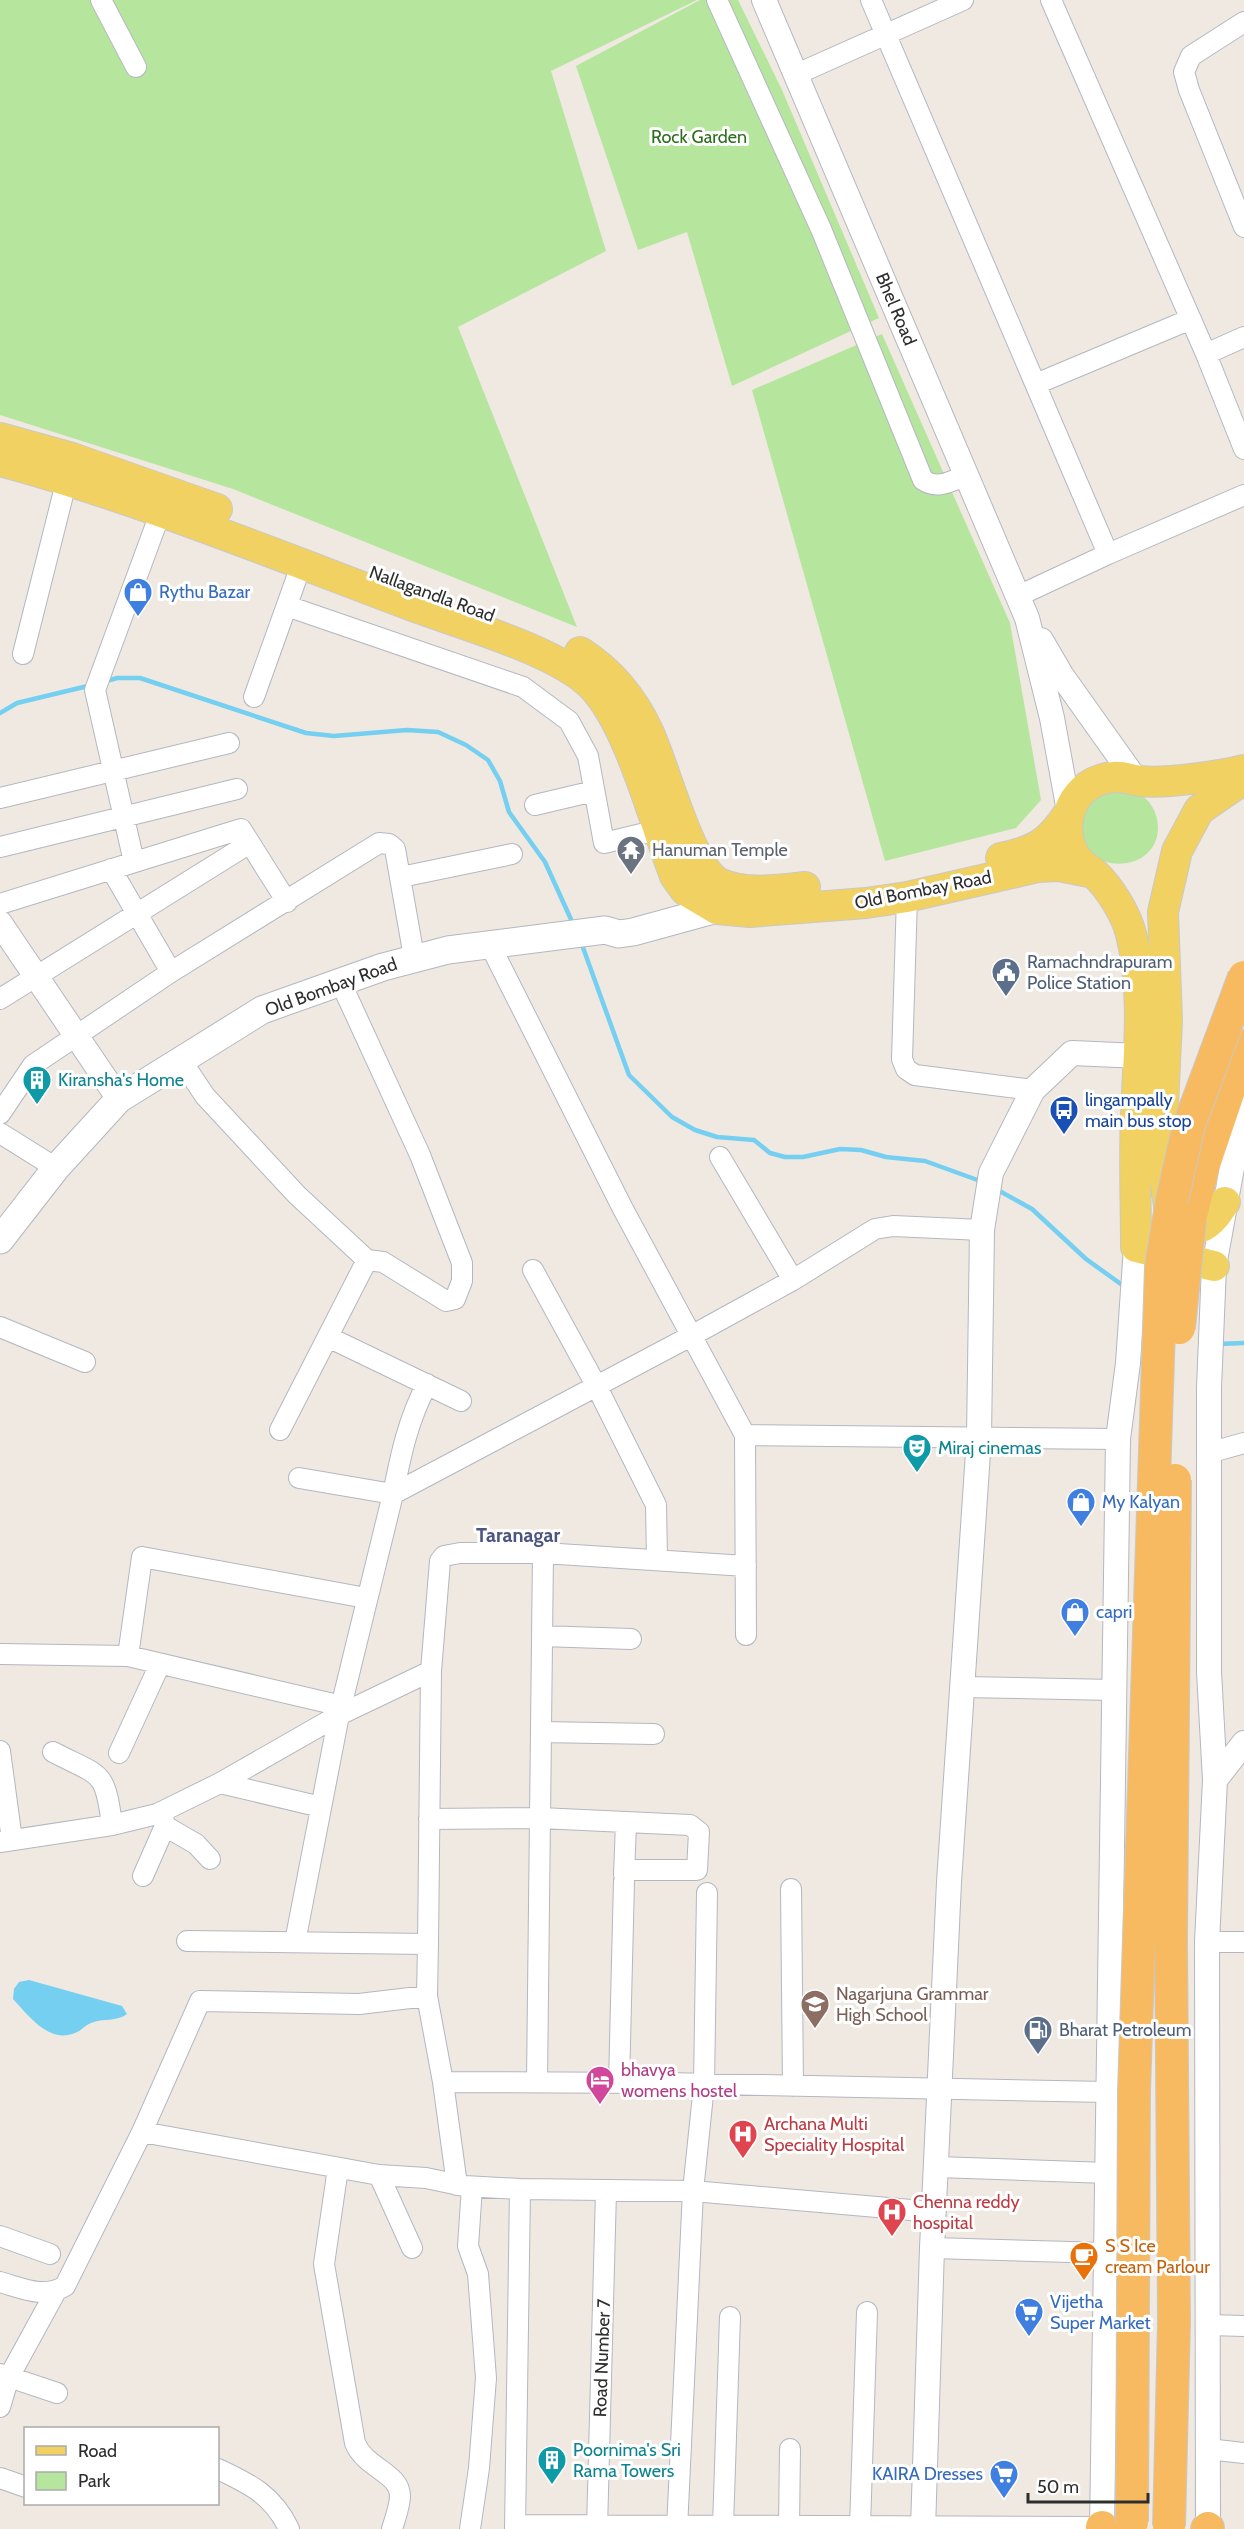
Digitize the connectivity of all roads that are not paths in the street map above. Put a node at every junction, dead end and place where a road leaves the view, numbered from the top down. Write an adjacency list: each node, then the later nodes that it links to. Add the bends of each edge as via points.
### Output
1 (101, 0): 9 (street)
2 (717, 0): 19 (street, via 821,230 923,480 940,486)
3 (764, 0): 10 (street, Bhel Road)
4 (872, 0): 8 (street)
5 (963, 0): 8 (street)
6 (1050, 0): 12 (street)
7 (1244, 22): 11 (street, via 1191,56 1184,72)
8 (886, 33): 10 (street); 15 (street)
9 (136, 67)
10 (796, 74): 19 (street, Bhel Road)
11 (1244, 227)
12 (1191, 319): 14 (street); 15 (street)
13 (1244, 337): 14 (street)
14 (1206, 354): 17 (street)
15 (1036, 384): 23 (street)
16 (0, 438): 28 (main road, Nallagandla Road, via 168,491)
17 (1244, 448)
18 (0, 461): 20 (main road, Nallagandla Road)
19 (967, 475): 26 (street, Bhel Road)
20 (67, 479): 22 (main road, Nallagandla Road); 27 (street)
21 (1244, 495): 23 (street)
22 (161, 511): 24 (main road, Nallagandla Road); 32 (street, via 95,690)
23 (1108, 554): 26 (street)
24 (302, 563): 25 (street); 28 (main road, Nallagandla Road)
25 (287, 606): 29 (street); 36 (street, via 522,687 569,722 588,756)
26 (1023, 607): 34 (street, via 1062,676); 39 (street, via 1049,707)
27 (22, 654)
28 (565, 654): 41 (main road, Nallagandla Road, via 613,716); 50 (main road, Nallagandla Road, via 613,678 629,699 648,730 693,851 718,882)
29 (254, 697)
30 (229, 743): 32 (street)
31 (1244, 770): 34 (main road, Old Bombay Road, via 1193,778)
32 (112, 771): 37 (street); 40 (street)
33 (1244, 779): 65 (main road, via 1199,810 1177,851 1163,912 1167,1020)
34 (1136, 780): 39 (main road, Old Bombay Road, via 1102,779 1082,791)
35 (237, 789): 40 (street)
36 (594, 791): 38 (street); 41 (street, via 604,843)
37 (0, 798)
38 (535, 805)
39 (1069, 813): 47 (main road, via 1069,842 1083,865); 50 (main road, Old Bombay Road, via 1054,835 1016,855 901,878 770,891)
40 (123, 817): 43 (street); 45 (street)
41 (658, 831): 52 (main road, Nallagandla Road, via 675,876 685,890)
42 (250, 843): 45 (street, via 241,829); 51 (street); 54 (street)
43 (0, 847)
44 (512, 854): 48 (street)
45 (134, 862): 46 (street)
46 (111, 869): 53 (street); 54 (street)
47 (1094, 873): 49 (main road, Old Bombay Road, via 1059,866 1038,867); 65 (main road, via 1126,918)
48 (401, 877): 51 (street, via 395,849 379,843); 57 (street)
49 (907, 897): 50 (main road, Old Bombay Road, via 866,903); 67 (street, via 902,1059 906,1070 915,1075)
50 (747, 901): 52 (main road)
51 (287, 902): 58 (street)
52 (706, 903): 56 (main road, Old Bombay Road, via 615,922 588,932)
53 (0, 904)
54 (135, 914): 58 (street); 59 (street)
55 (4, 938): 59 (street)
56 (490, 945): 57 (main road, Old Bombay Road); 85 (street)
57 (414, 957): 61 (main road, Old Bombay Road)
58 (171, 972): 63 (street)
59 (37, 977): 62 (street); 63 (street)
60 (1244, 977): 184 (highway, bridge, via 1189,1125 1161,1268 1134,2103)
61 (340, 981): 66 (main road, Old Bombay Road, via 262,1010); 80 (street, via 420,1155 462,1263 462,1281 454,1299 446,1300 383,1262)
62 (0, 999)
63 (76, 1036): 68 (street); 70 (street, via 33,1065)
64 (1244, 1047): 185 (highway, bridge, via 1190,1218 1180,1309 1174,1497 1174,2322)
65 (1152, 1059): 67 (street, via 1072,1053); 71 (main road); 75 (main road)
66 (181, 1060): 68 (main road, Old Bombay Road); 80 (street, via 206,1096 297,1195)
67 (1033, 1090): 77 (street, via 991,1173)
68 (119, 1099): 74 (main road, Old Bombay Road)
69 (1244, 1102): 76 (street)
70 (0, 1114)
71 (1161, 1130): 75 (main road); 76 (main road, via 1170,1213 1176,1223 1200,1229 1209,1224)
72 (0, 1133): 74 (street)
73 (720, 1157): 83 (street)
74 (56, 1168): 78 (main road, Old Bombay Road)
75 (1136, 1170): 79 (main road)
76 (1225, 1202): 81 (street)
77 (982, 1225): 83 (street, via 875,1229); 93 (street)
78 (0, 1240)
79 (1136, 1247): 81 (main road); 94 (street)
80 (368, 1260): 86 (street)
81 (1214, 1266): 96 (street)
82 (533, 1270): 89 (street)
83 (793, 1280): 85 (street)
84 (0, 1327): 87 (street)
85 (691, 1336): 89 (street); 92 (street)
86 (328, 1337): 88 (street); 91 (street)
87 (86, 1362)
88 (427, 1384): 90 (street); 98 (street, via 403,1439)
89 (597, 1387): 98 (street); 100 (street, via 656,1505)
90 (461, 1401)
91 (280, 1430)
92 (745, 1435): 93 (street); 101 (street)
93 (979, 1438): 94 (street); 112 (street)
94 (1118, 1439): 103 (street)
95 (1244, 1443): 96 (street)
96 (1208, 1453): 104 (street)
97 (299, 1478): 98 (street)
98 (393, 1494): 102 (street)
99 (543, 1553): 100 (street); 106 (street); 111 (street, via 444,1556 440,1562)
100 (657, 1559): 101 (street)
101 (746, 1566): 105 (street)
102 (366, 1598): 109 (street, via 142,1557); 114 (street)
103 (1115, 1628): 104 (street); 113 (street)
104 (1209, 1628): 121 (street)
105 (746, 1635)
106 (542, 1636): 107 (street); 115 (street)
107 (631, 1639)
108 (0, 1654): 109 (street)
109 (128, 1656): 110 (street)
110 (160, 1664): 114 (street); 120 (street)
111 (431, 1671): 114 (street); 126 (street)
112 (962, 1687): 113 (street); 146 (street)
113 (1114, 1690): 147 (street)
114 (340, 1711): 122 (street); 123 (street)
115 (541, 1732): 116 (street); 124 (street)
116 (654, 1734)
117 (1244, 1743): 121 (street)
118 (0, 1751): 129 (street)
119 (53, 1752): 128 (street, via 100,1777 107,1790)
120 (119, 1753)
121 (1215, 1780): 137 (street)
122 (220, 1783): 123 (street); 125 (street)
123 (321, 1807): 136 (street)
124 (540, 1818): 126 (street); 127 (street); 142 (street)
125 (163, 1819): 128 (street); 130 (street); 132 (street)
126 (429, 1819): 139 (street)
127 (626, 1823): 131 (street); 131 (street, via 694,1826 699,1836 699,1857 694,1872)
128 (112, 1825): 129 (street)
129 (6, 1841)
130 (210, 1859)
131 (624, 1875): 143 (street)
132 (142, 1876)
133 (791, 1889): 145 (street)
134 (707, 1893): 144 (street)
135 (187, 1941): 136 (street)
136 (295, 1942): 139 (street)
137 (1207, 1942): 138 (street); 167 (street)
138 (1244, 1942)
139 (428, 1944): 140 (street)
140 (427, 1996): 141 (street); 148 (street, via 360,2004 200,2001)
141 (443, 2082): 142 (street); 153 (street)
142 (537, 2082): 143 (street)
143 (619, 2083): 144 (street)
144 (704, 2085): 145 (street); 156 (street)
145 (793, 2086): 146 (street)
146 (940, 2089): 147 (street); 149 (street)
147 (1108, 2092): 151 (street)
148 (142, 2132): 150 (street); 164 (street, via 70,2279)
149 (938, 2167): 151 (street); 157 (street)
150 (338, 2168): 152 (street); 190 (street, via 324,2264 355,2443 363,2458 392,2477 400,2496)
151 (1107, 2173): 161 (street)
152 (379, 2175): 153 (street, via 426,2178); 159 (street)
153 (464, 2186): 154 (street); 191 (street, via 468,2246 478,2274 486,2378 480,2469)
154 (520, 2190): 155 (street); 180 (street)
155 (606, 2190): 156 (street); 181 (street, Road Number 7)
156 (693, 2190): 157 (street); 182 (street)
157 (933, 2212): 160 (street)
158 (0, 2236): 162 (street)
159 (411, 2248)
160 (932, 2248): 161 (street); 188 (street)
161 (1106, 2253): 184 (street)
162 (50, 2254)
163 (0, 2282): 164 (street, via 42,2294)
164 (55, 2293): 169 (street)
165 (867, 2312): 183 (street)
166 (730, 2317): 178 (street)
167 (1209, 2325): 168 (street); 173 (street)
168 (1244, 2326)
169 (5, 2375): 170 (street); 171 (street)
170 (57, 2393)
171 (0, 2407)
172 (790, 2449): 179 (street)
173 (1208, 2449): 174 (street); 192 (street)
174 (1244, 2453)
175 (219, 2469): 189 (street, via 254,2486 280,2510)
176 (0, 2478): 177 (street)
177 (24, 2486)
178 (723, 2526): 182 (street); 186 (street)
179 (789, 2526): 186 (street); 187 (street)
180 (515, 2527): 181 (street)
181 (597, 2527): 182 (street)
182 (677, 2527)
183 (860, 2527): 187 (street); 188 (street)
184 (1114, 2527): 188 (street)
185 (1169, 2527)
186 (752, 2528)
187 (830, 2528)
188 (923, 2528)
189 (289, 2529)
190 (392, 2529)
191 (470, 2529)
192 (1208, 2529)

